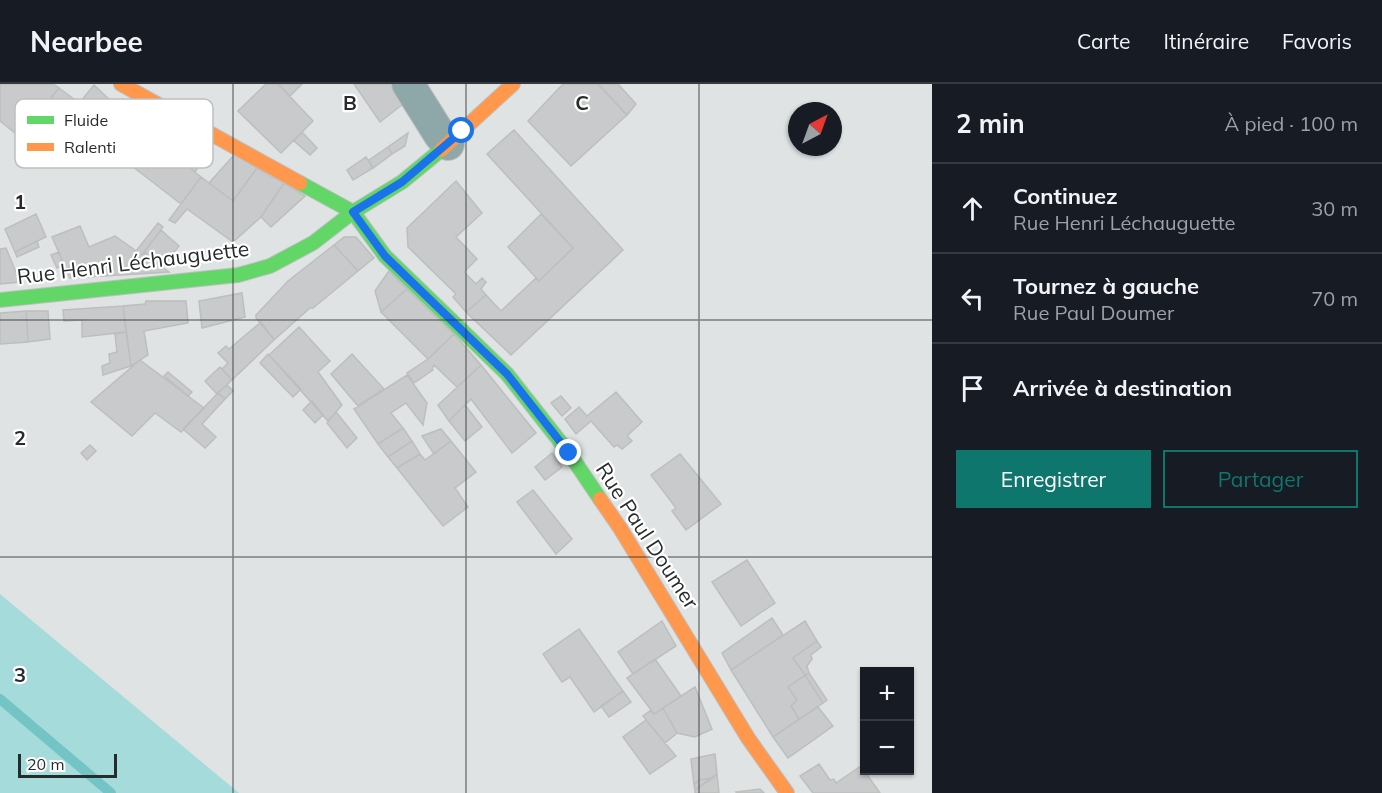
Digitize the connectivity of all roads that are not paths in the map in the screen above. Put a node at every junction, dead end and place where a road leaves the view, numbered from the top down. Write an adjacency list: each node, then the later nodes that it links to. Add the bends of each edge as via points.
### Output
1 (121, 84): 4 (street)
2 (408, 84): 6 (street)
3 (513, 84): 6 (street, Rue Henri Léchauguette)
4 (148, 99)
5 (213, 135): 7 (street)
6 (448, 144): 7 (street, Rue Henri Léchauguette, via 402,182)
7 (353, 212): 8 (street, Rue Henri Léchauguette, via 313,243 270,266 238,275); 9 (street, Rue Paul Doumer, via 385,256 507,374 569,453 620,528 748,738)
8 (0, 300)
9 (787, 793)

